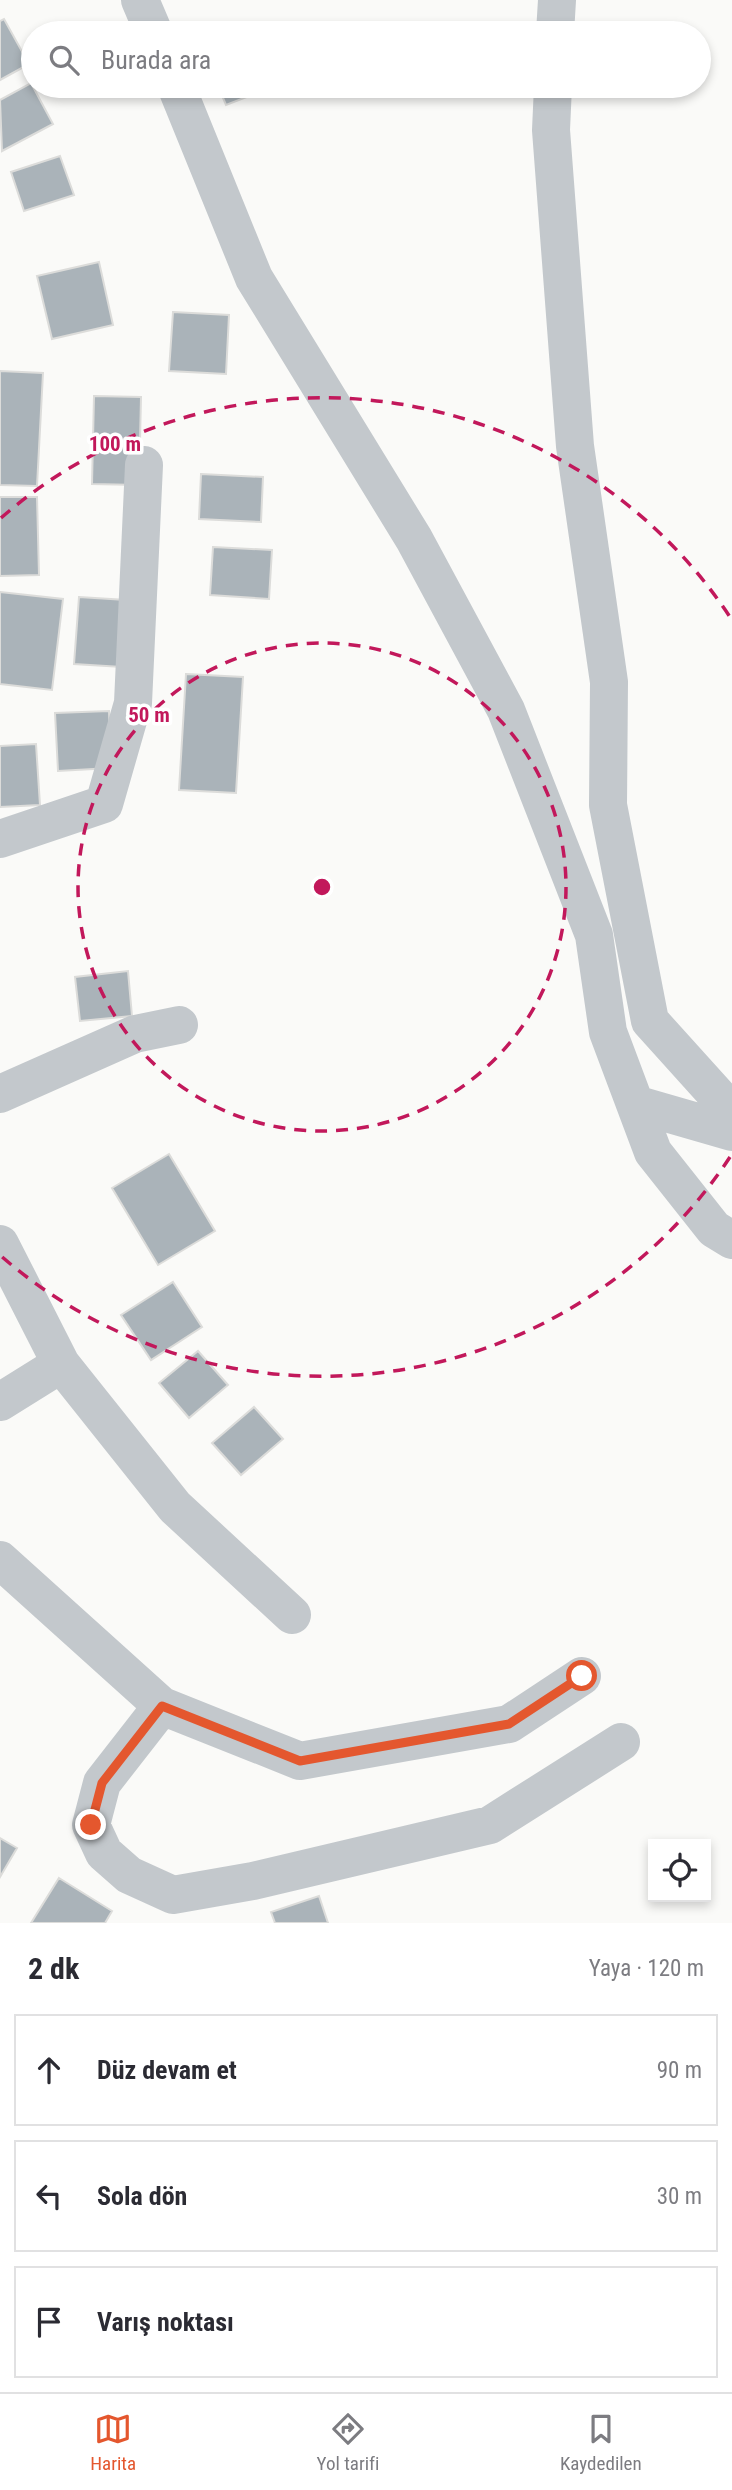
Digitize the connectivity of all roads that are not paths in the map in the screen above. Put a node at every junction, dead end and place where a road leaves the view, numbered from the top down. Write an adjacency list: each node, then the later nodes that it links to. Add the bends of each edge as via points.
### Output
1 (140, 0): 3 (street)
2 (557, 0): 4 (street)
3 (149, 21)
4 (556, 21)
5 (181, 98): 11 (street, via 254,278 414,539 506,710 594,935 608,1032)
6 (552, 98): 12 (street, via 551,130 575,446 609,682 608,805 650,1021)
7 (144, 465): 8 (street, via 133,703 104,804)
8 (0, 839)
9 (179, 1025): 10 (street, via 135,1034)
10 (0, 1094)
11 (635, 1104): 13 (street); 14 (street, via 653,1152 714,1229)
12 (732, 1112)
13 (732, 1132)
14 (732, 1240)
15 (0, 1244): 16 (street)
16 (61, 1364): 17 (street); 19 (street, via 175,1507)
17 (0, 1402)
18 (0, 1560): 21 (street)
19 (292, 1615)
20 (582, 1676): 21 (street, via 509,1724 300,1761)
21 (162, 1706): 22 (street, via 102,1783 91,1825 104,1853 129,1875 173,1895 253,1881 490,1825)
22 (621, 1742)

